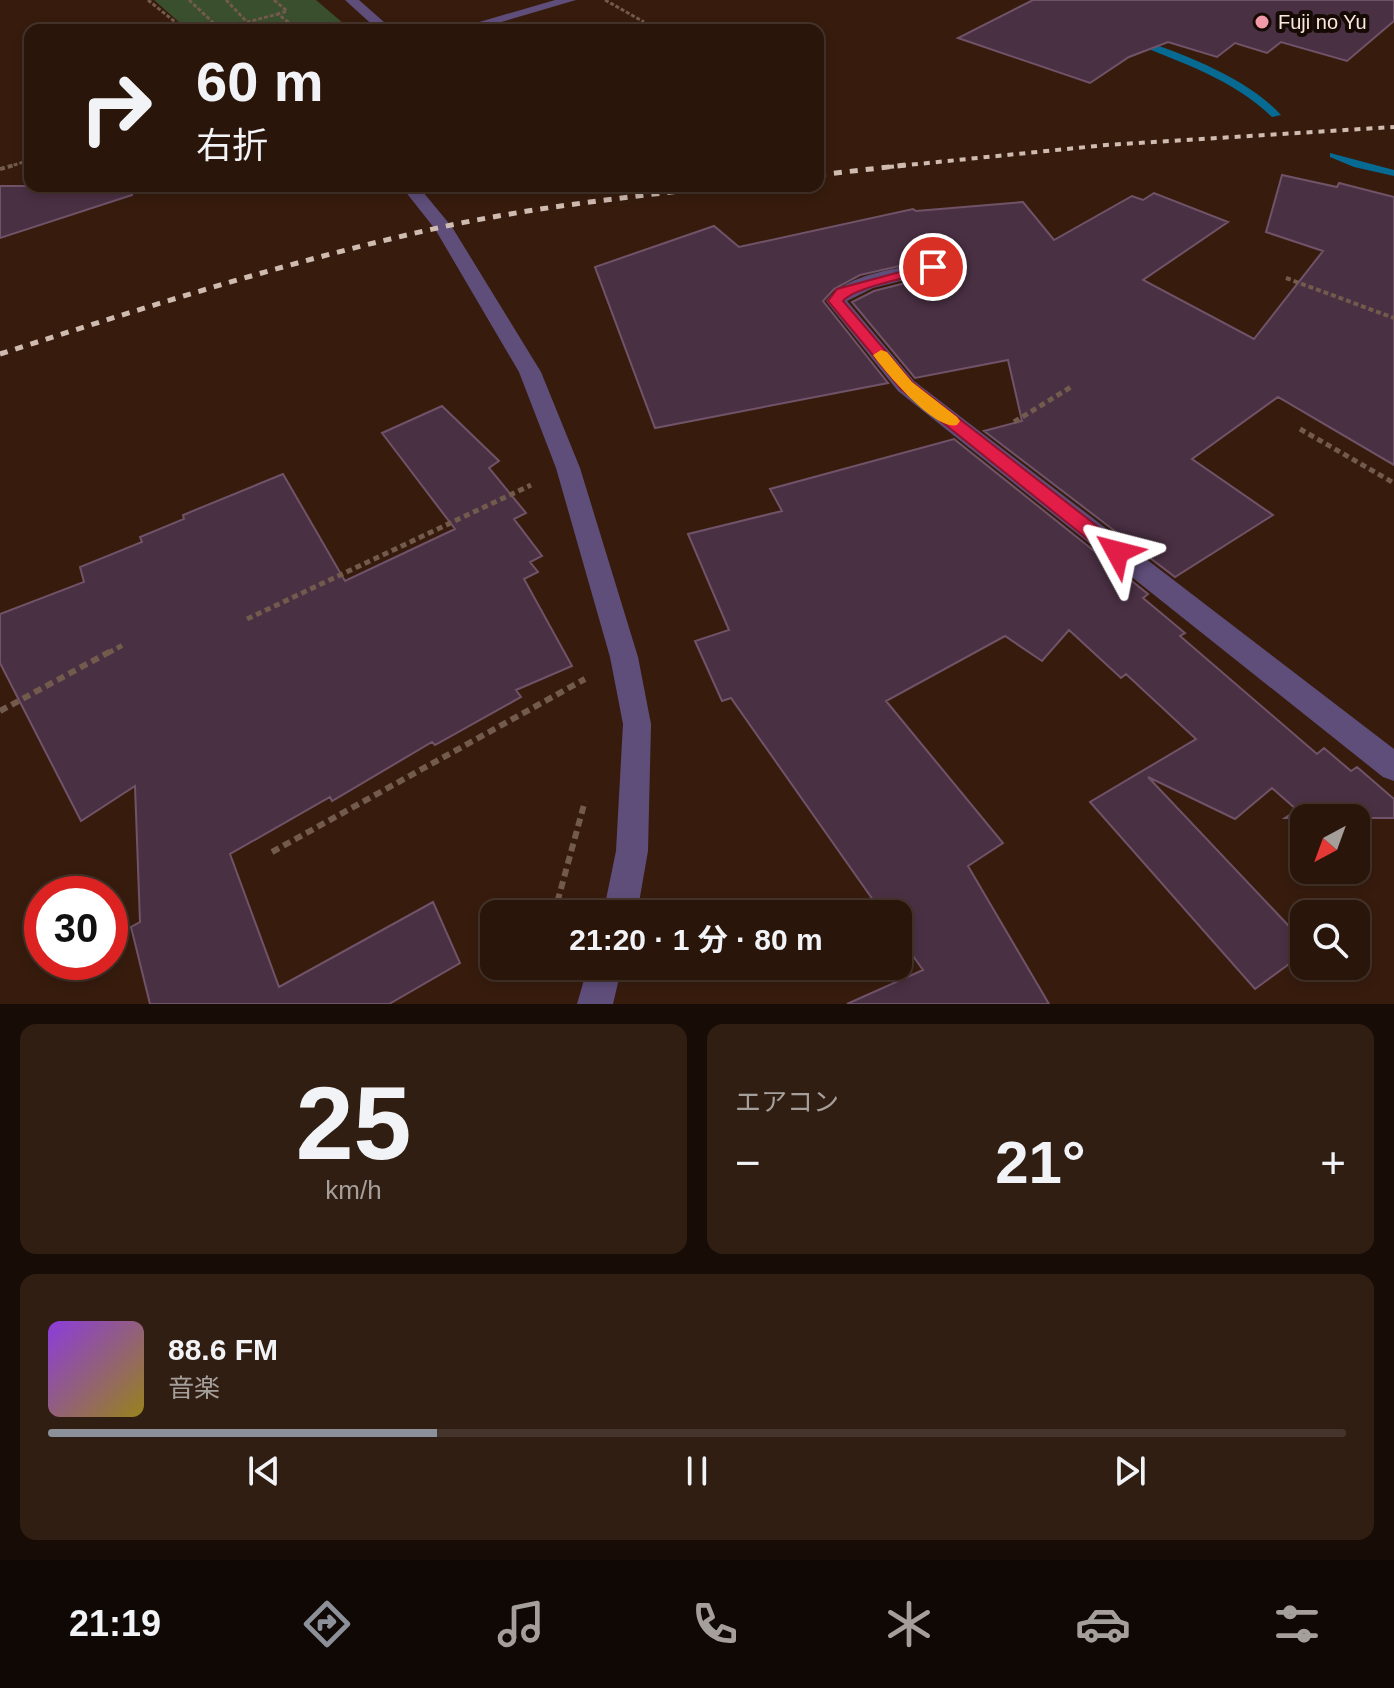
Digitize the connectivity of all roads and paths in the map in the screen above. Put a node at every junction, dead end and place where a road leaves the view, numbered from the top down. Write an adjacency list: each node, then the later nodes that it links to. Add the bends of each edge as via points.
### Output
1 (148, 0): 10 (path)
2 (189, 0): 11 (path)
3 (226, 0): 8 (path, via 247,22)
4 (274, 0): 8 (path, via 287,11)
5 (351, 0): 13 (street)
6 (570, 0): 14 (street)
7 (604, 0): 9 (path)
8 (278, 14): 12 (path)
9 (644, 22)
10 (178, 24)
11 (215, 24)
12 (291, 24)
13 (379, 24)
14 (481, 24)
15 (24, 162): 16 (path)
16 (0, 169)
17 (414, 192): 24 (street, via 443,227 530,372)
18 (933, 267): 23 (street, via 855,288 836,301 906,386)
19 (1286, 278): 20 (path)
20 (1394, 318)
21 (1071, 387): 23 (path)
22 (1300, 429): 25 (path)
23 (978, 443): 30 (street)
24 (568, 468): 26 (path); 34 (street, via 624,657 637,724 632,851)
25 (1394, 483)
26 (247, 619)
27 (123, 645): 29 (path)
28 (593, 690): 32 (path, via 591,676)
29 (0, 711)
30 (1394, 767)
31 (587, 791): 33 (path)
32 (272, 852)
33 (558, 900)
34 (623, 900)
35 (601, 980): 36 (street)
36 (595, 1004)

